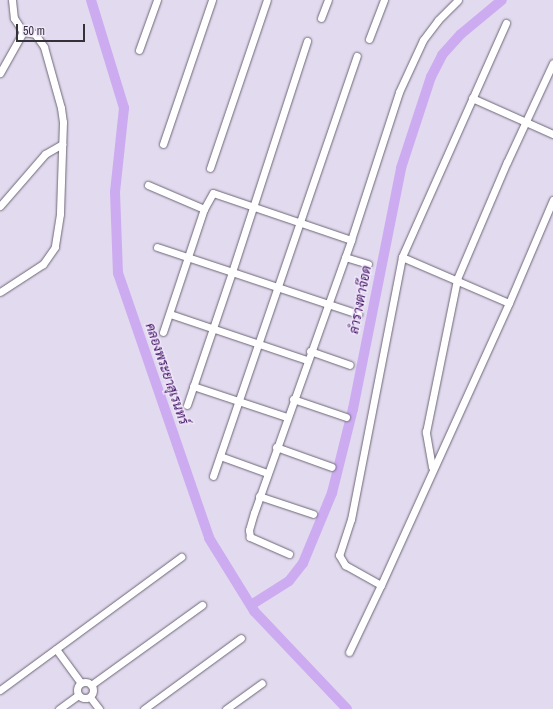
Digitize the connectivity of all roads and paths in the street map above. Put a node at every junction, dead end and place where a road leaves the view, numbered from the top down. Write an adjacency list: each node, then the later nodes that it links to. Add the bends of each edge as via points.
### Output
1 (12, 0): 10 (street, via 14,18)
2 (157, 0): 13 (street)
3 (212, 0): 21 (street)
4 (267, 0): 22 (street)
5 (328, 0): 8 (street)
6 (384, 0): 11 (street)
7 (458, 0): 29 (street, via 423,40 411,64 399,92)
8 (322, 18)
9 (506, 23): 17 (street)
10 (23, 32): 16 (street); 20 (street, via 35,34 44,47 61,108)
11 (369, 39)
12 (307, 41): 25 (street)
13 (139, 50)
14 (357, 56): 28 (street)
15 (553, 63): 18 (street)
16 (0, 73)
17 (472, 98): 18 (street); 31 (street)
18 (526, 123): 19 (street); 36 (street)
19 (553, 134)
20 (62, 144): 26 (street, via 40,159); 38 (street, via 60,214 55,247 42,264)
21 (163, 144)
22 (210, 168)
23 (148, 185): 27 (street)
24 (553, 200): 40 (street)
25 (252, 205): 27 (street, via 216,193 211,195); 28 (street); 35 (street)
26 (0, 206)
27 (204, 209): 32 (street)
28 (299, 222): 29 (street); 37 (street)
29 (351, 240): 33 (street)
30 (157, 247): 32 (street)
31 (402, 256): 36 (street); 65 (street, via 351,519 339,555 345,565)
32 (189, 257): 35 (street); 41 (street)
33 (345, 257): 34 (street); 39 (street)
34 (368, 264)
35 (232, 272): 37 (street); 43 (street)
36 (458, 279): 40 (street); 58 (street, via 426,432)
37 (278, 286): 39 (street); 45 (street)
38 (0, 292)
39 (328, 303): 42 (street); 46 (street)
40 (509, 303): 58 (street)
41 (170, 314): 43 (street); 44 (street)
42 (358, 314)
43 (212, 328): 45 (street); 49 (street)
44 (163, 332)
45 (259, 343): 47 (street); 51 (street)
46 (310, 351): 47 (street); 48 (street)
47 (307, 360): 50 (street)
48 (350, 365)
49 (193, 386): 51 (street); 52 (street)
50 (293, 399): 53 (street); 54 (street)
51 (239, 401): 53 (street); 56 (street)
52 (187, 405)
53 (287, 417): 55 (street)
54 (346, 417)
55 (276, 447): 57 (street); 59 (street)
56 (220, 456): 59 (street); 60 (street)
57 (332, 466)
58 (432, 467): 65 (street)
59 (267, 473): 61 (street)
60 (213, 476)
61 (259, 496): 62 (street); 63 (street, via 248,535 258,543)
62 (313, 514)
63 (289, 554)
64 (181, 557): 68 (street)
65 (381, 585): 69 (street)
66 (202, 605): 72 (street)
67 (241, 638): 78 (street)
68 (56, 649): 70 (street); 73 (street)
69 (349, 652)
70 (81, 683): 72 (street); 74 (street, via 76,690)
71 (262, 683): 79 (street)
72 (91, 685): 75 (street, via 93,691)
73 (0, 690)
74 (78, 695): 75 (street); 76 (street)
75 (90, 697): 77 (street)
76 (58, 709)
77 (99, 709)
78 (144, 709)
79 (226, 709)

